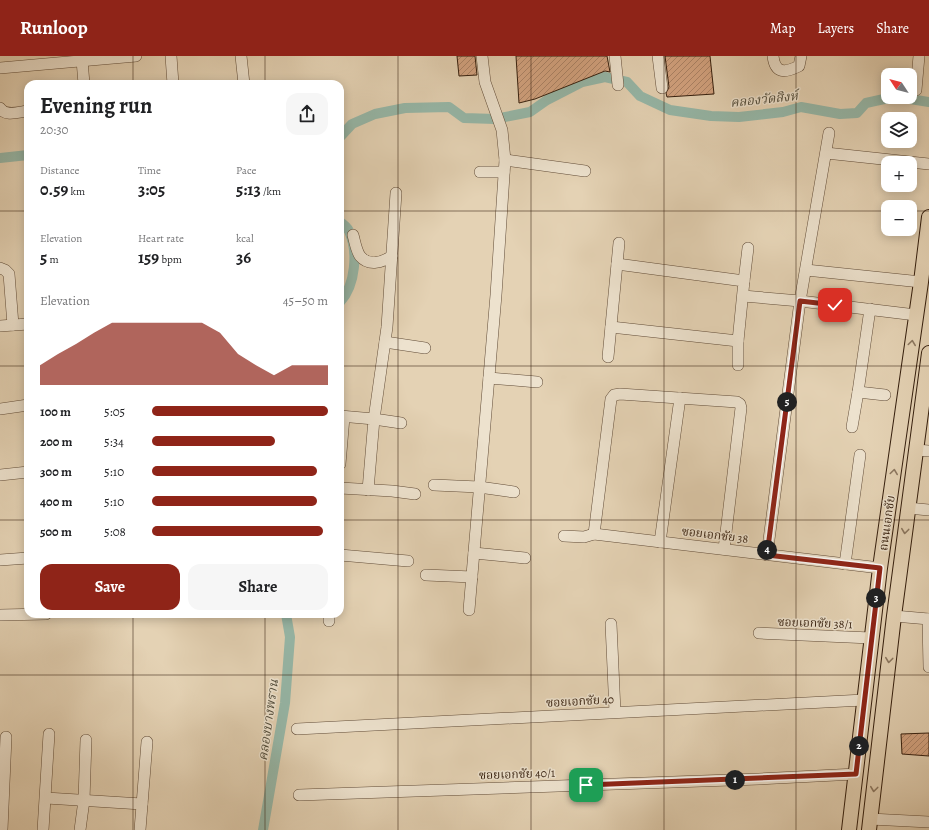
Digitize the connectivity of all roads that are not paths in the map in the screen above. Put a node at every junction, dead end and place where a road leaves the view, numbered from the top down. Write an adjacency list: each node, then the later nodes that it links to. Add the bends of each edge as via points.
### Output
1 (136, 56): 8 (street)
2 (172, 56): 15 (street)
3 (241, 56): 16 (street)
4 (482, 56): 24 (street, via 485,82 502,130)
5 (658, 56): 19 (street)
6 (773, 56): 7 (street, via 774,65 785,71 799,66)
7 (801, 56)
8 (108, 57): 9 (street)
9 (82, 60): 11 (street); 14 (street)
10 (615, 60): 17 (street)
11 (26, 61): 13 (street)
12 (922, 61): 18 (street)
13 (0, 68)
14 (84, 80)
15 (174, 80)
16 (244, 80)
17 (618, 85)
18 (917, 85)
19 (662, 88)
20 (0, 108): 21 (street, via 6,114)
21 (24, 112)
22 (829, 133): 23 (street)
23 (826, 153): 25 (street); 37 (street)
24 (505, 160): 26 (street); 28 (street)
25 (929, 164)
26 (585, 171)
27 (480, 172): 28 (street)
28 (504, 172): 54 (street)
29 (396, 193): 34 (street)
30 (929, 217): 39 (main road, ถนนเอกชัย)
31 (353, 235): 34 (street, via 361,257 367,261 383,262)
32 (619, 243): 35 (street)
33 (748, 248): 38 (street)
34 (392, 256): 49 (street)
35 (617, 264): 38 (street); 47 (street)
36 (0, 268): 45 (street, via 9,274)
37 (806, 270): 39 (street); 41 (street)
38 (744, 281): 40 (street)
39 (921, 282): 43 (main road, ถนนเอกชัย)
40 (743, 296): 41 (street); 48 (street)
41 (800, 301): 42 (street); 86 (street)
42 (870, 310): 43 (street); 57 (street)
43 (916, 315): 66 (main road, ถนนเอกชัย, one-way to 43)
44 (24, 324): 45 (street)
45 (13, 325): 46 (street)
46 (0, 326)
47 (611, 327): 48 (street); 52 (street)
48 (738, 341): 53 (street)
49 (385, 342): 50 (street); 63 (street)
50 (425, 348)
51 (929, 353): 56 (main road, ถนนเอกชัย)
52 (608, 358)
53 (738, 365)
54 (489, 378): 55 (street); 73 (street)
55 (537, 382)
56 (927, 390): 67 (main road, ถนนเอกชัย)
57 (858, 392): 58 (street); 65 (street)
58 (885, 395)
59 (680, 398): 80 (street, via 620,394 614,395 611,399); 82 (street); 83 (street, via 740,404)
60 (24, 406): 61 (street)
61 (0, 409)
62 (344, 417): 63 (street)
63 (374, 419): 64 (street); 75 (street)
64 (401, 423)
65 (852, 427)
66 (900, 427): 67 (main road); 92 (main road, ถนนเอกชัย, one-way to 66)
67 (919, 430): 68 (main road, ถนนเอกชัย)
68 (922, 450): 78 (main road, ถนนเอกชัย)
69 (860, 455): 91 (street)
70 (24, 472): 71 (street)
71 (0, 475)
72 (434, 485): 73 (street)
73 (479, 487): 76 (street); 84 (street)
74 (344, 488): 75 (street)
75 (368, 490): 77 (street)
76 (514, 492)
77 (415, 494)
78 (908, 508): 79 (street); 98 (main road, ถนนเอกชัย, one-way to 98)
79 (929, 510)
80 (594, 534): 81 (street, ซอยเอกชัย 38, via 584,537); 82 (street, ซอยเอกชัย 38)
81 (564, 536)
82 (660, 542): 83 (street, ซอยเอกชัย 38)
83 (724, 549): 86 (street, ซอยเอกชัย 38)
84 (474, 553): 88 (street); 94 (street)
85 (344, 555): 90 (street)
86 (767, 555): 91 (street, ซอยเอกชัย 38)
87 (24, 558): 89 (street)
88 (525, 558)
89 (0, 560)
90 (408, 561)
91 (845, 564): 92 (street, ซอยเอกชัย 38)
92 (880, 568): 102 (main road, ถนนเอกชัย)
93 (426, 575): 94 (street)
94 (472, 577): 95 (street)
95 (469, 610)
96 (24, 614): 97 (street)
97 (0, 615)
98 (894, 616): 99 (street); 117 (main road, ถนนเอกชัย, one-way to 117)
99 (928, 619): 103 (street)
100 (612, 624): 105 (street)
101 (759, 633): 102 (street, ซอยเอกชัย 38/1)
102 (871, 638): 104 (main road, ถนนเอกชัย)
103 (929, 667)
104 (864, 700): 105 (street, ซอยเอกชัย 40); 111 (main road, ถนนเอกชัย)
105 (615, 712): 106 (street, ซอยเอกชัย 40)
106 (297, 729)
107 (48, 734): 113 (street)
108 (6, 737): 118 (street)
109 (86, 740): 114 (street)
110 (147, 742): 115 (street)
111 (856, 774): 112 (street, ซอยเอกชัย 40/1); 122 (main road, ถนนเอกชัย)
112 (299, 795)
113 (46, 798): 114 (street); 119 (street)
114 (84, 800): 115 (street); 120 (street)
115 (142, 804): 121 (street)
116 (929, 822): 117 (street)
117 (870, 825)
118 (2, 830)
119 (43, 830)
120 (80, 830)
121 (140, 830)
122 (850, 830)

